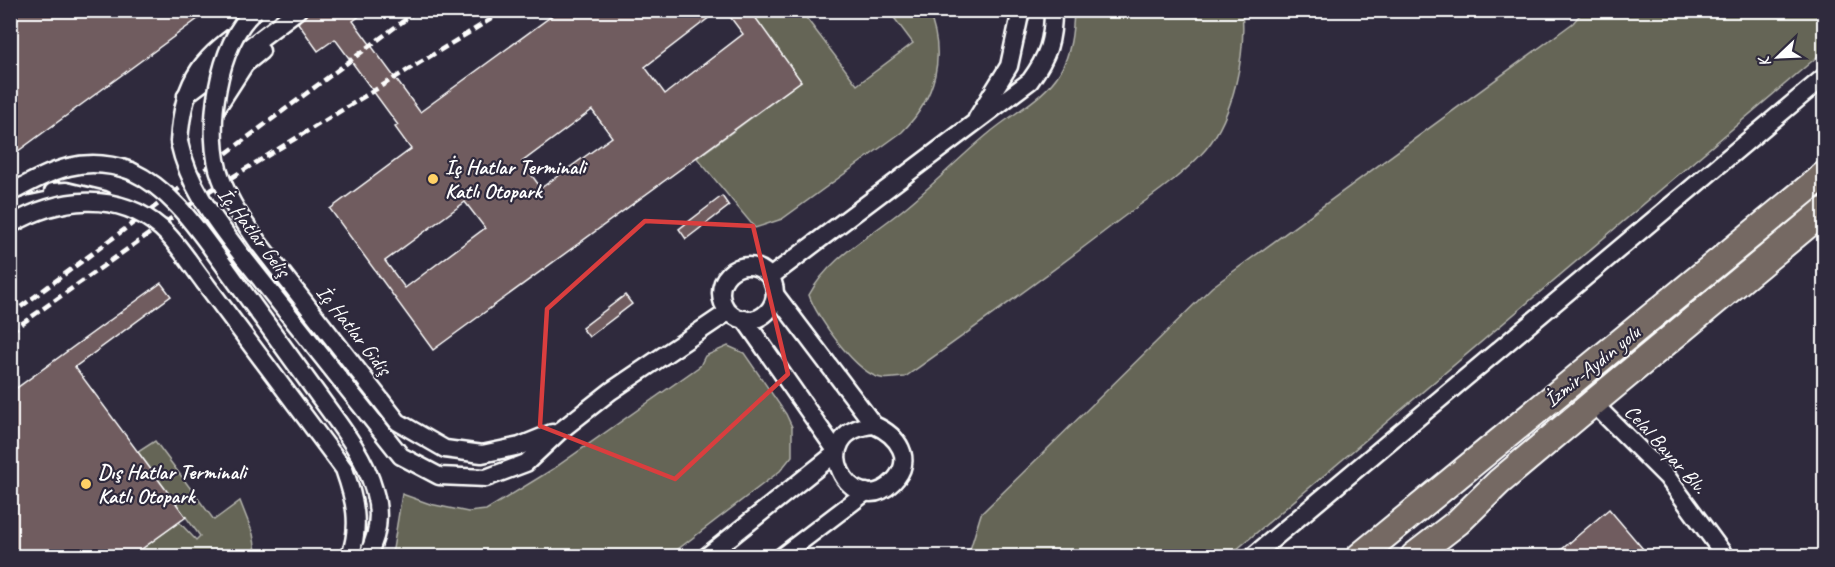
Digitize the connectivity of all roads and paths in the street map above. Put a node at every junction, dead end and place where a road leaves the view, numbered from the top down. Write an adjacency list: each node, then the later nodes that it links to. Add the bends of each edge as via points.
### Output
1 (256, 10): 9 (street, İç Hatlar Gidiş, bridge, via 235,37 227,55)
2 (269, 10): 8 (street, İç Hatlar Geliş, via 200,64)
3 (298, 10): 8 (street)
4 (311, 10): 9 (street, İç Hatlar Gidiş, via 245,64)
5 (1021, 10): 10 (street, via 1009,66)
6 (1053, 10): 10 (street, via 1053,38 1042,64 1030,81)
7 (1824, 77): 32 (street)
8 (185, 95): 24 (street, İç Hatlar Geliş, bridge, via 178,142 194,188 210,215 401,456 439,476 486,478 525,463)
9 (216, 110): 24 (street, İç Hatlar Gidiş, bridge, via 214,139 220,176 235,209 398,422 445,449 482,454 520,446)
10 (972, 126): 18 (street)
11 (1824, 175): 33 (highway, İzmir-Aydın yolu)
12 (10, 193): 29 (street, bridge, via 50,171 76,164 108,164 149,180 173,200 341,426 369,474 378,514 376,540)
13 (10, 200): 14 (street, bridge, via 39,192 66,191)
14 (113, 203): 16 (street, bridge, via 65,196); 17 (street, bridge, via 84,200 52,206); 28 (street, bridge, via 140,213 163,229 344,469 355,500 357,531)
15 (1824, 211): 22 (highway, İzmir-Aydın yolu)
16 (10, 212)
17 (10, 225)
18 (770, 277): 19 (street); 20 (street, via 756,266 738,267 730,272 724,278 721,296)
19 (775, 294): 21 (street, via 768,310); 23 (street)
20 (728, 312): 21 (street); 24 (street, via 611,390)
21 (744, 320): 25 (street)
22 (1593, 403): 27 (street, Celal Bayar Blv., via 1667,477); 34 (highway, İzmir-Aydın yolu)
23 (874, 425): 25 (street, via 848,434); 26 (street, via 897,440 903,460 901,471 887,488)
24 (560, 430)
25 (837, 452): 26 (street, via 837,463 846,482); 30 (street)
26 (866, 492): 31 (street)
27 (1692, 512): 35 (street); 36 (street, Celal Bayar Blv.)
28 (350, 556)
29 (367, 556)
30 (707, 556)
31 (782, 556)
32 (1253, 556)
33 (1360, 556)
34 (1414, 556)
35 (1713, 556)
36 (1725, 556)

